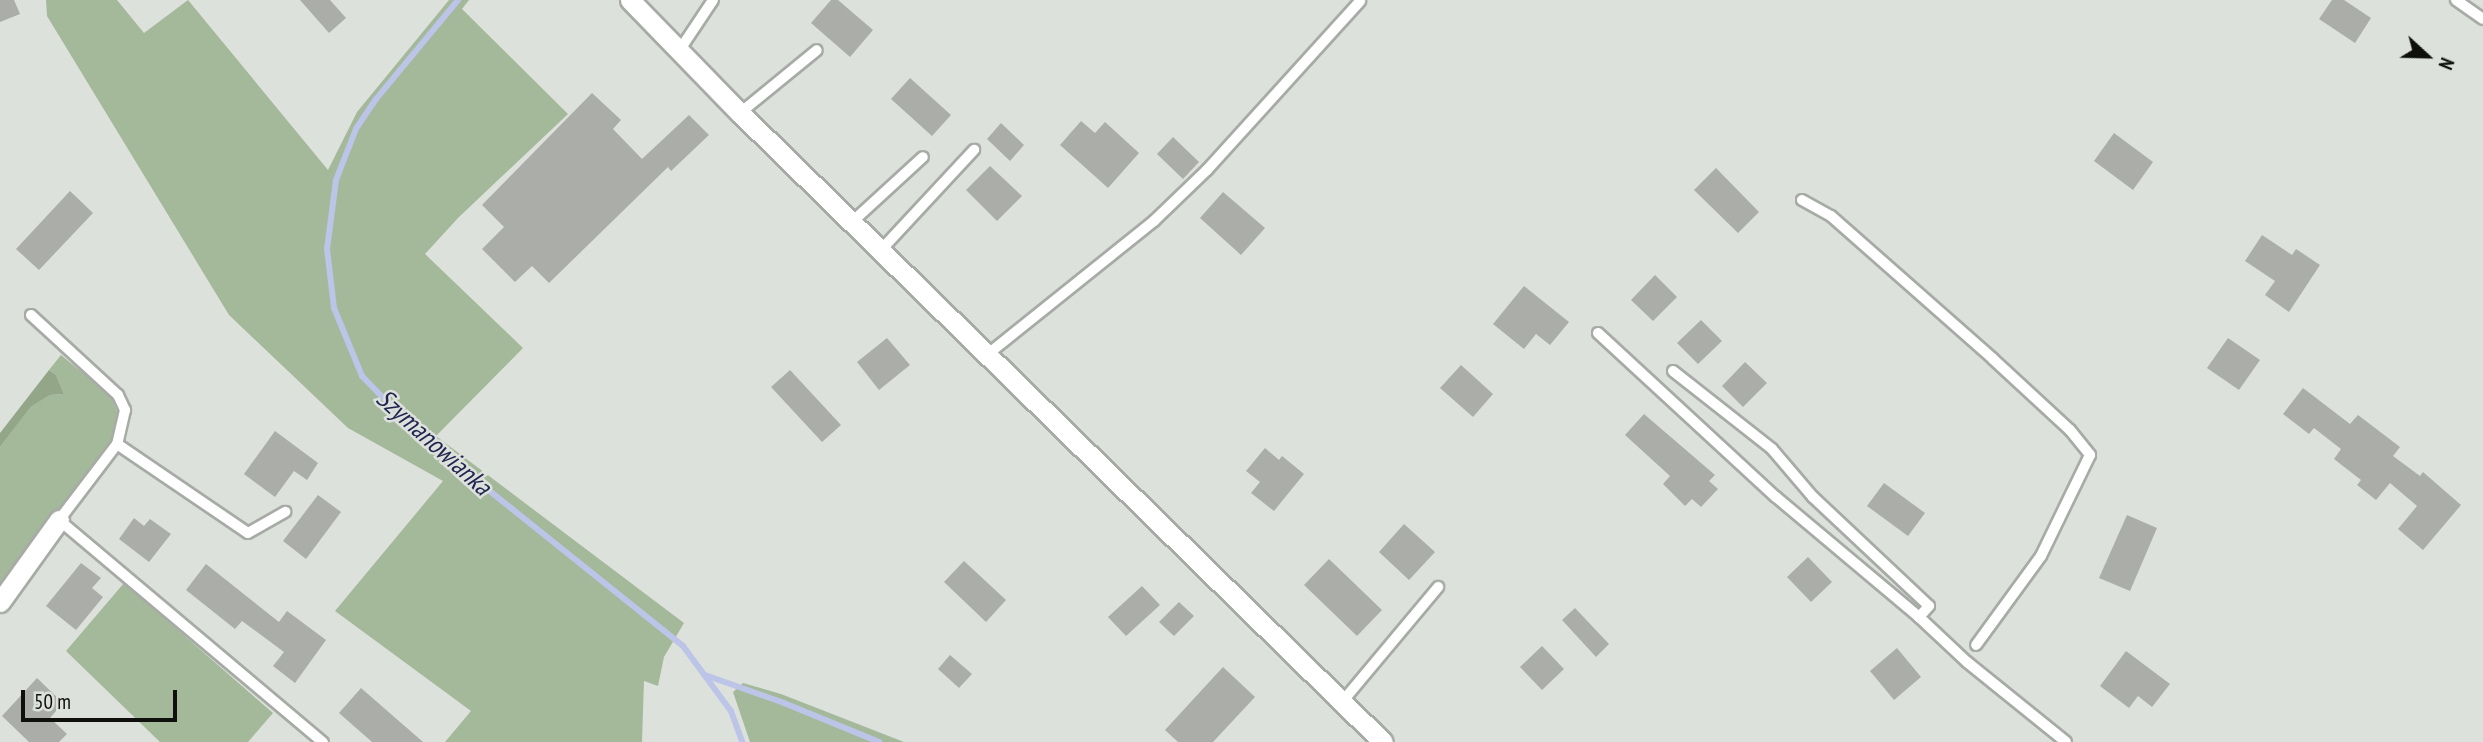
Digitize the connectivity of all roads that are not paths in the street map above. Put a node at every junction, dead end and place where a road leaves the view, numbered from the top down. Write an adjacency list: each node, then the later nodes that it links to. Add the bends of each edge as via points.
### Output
1 (630, 0): 7 (street)
2 (713, 0): 7 (lane)
3 (2456, 0): 5 (lane)
4 (1360, 1): 16 (lane, via 1207,170 1154,221)
5 (2483, 19)
6 (817, 50): 8 (lane)
7 (679, 51): 8 (street)
8 (740, 113): 12 (street)
9 (974, 150): 13 (lane)
10 (923, 157): 12 (lane)
11 (1802, 200): 24 (lane, via 1831,216 1993,359 2070,430 2090,455 2041,556)
12 (852, 222): 13 (street)
13 (881, 250): 16 (street)
14 (31, 315): 18 (lane, via 118,395 125,410)
15 (1598, 332): 23 (lane, via 1776,497)
16 (988, 354): 25 (street)
17 (1673, 371): 23 (lane, via 1772,449 1813,497 1929,606)
18 (117, 444): 19 (lane, via 248,533); 20 (lane)
19 (285, 512)
20 (59, 520): 22 (street); 26 (lane)
21 (1438, 587): 25 (lane)
22 (0, 602)
23 (1919, 617): 28 (lane)
24 (1976, 645)
25 (1342, 702): 27 (street)
26 (323, 742)
27 (1382, 742)
28 (2066, 742)

